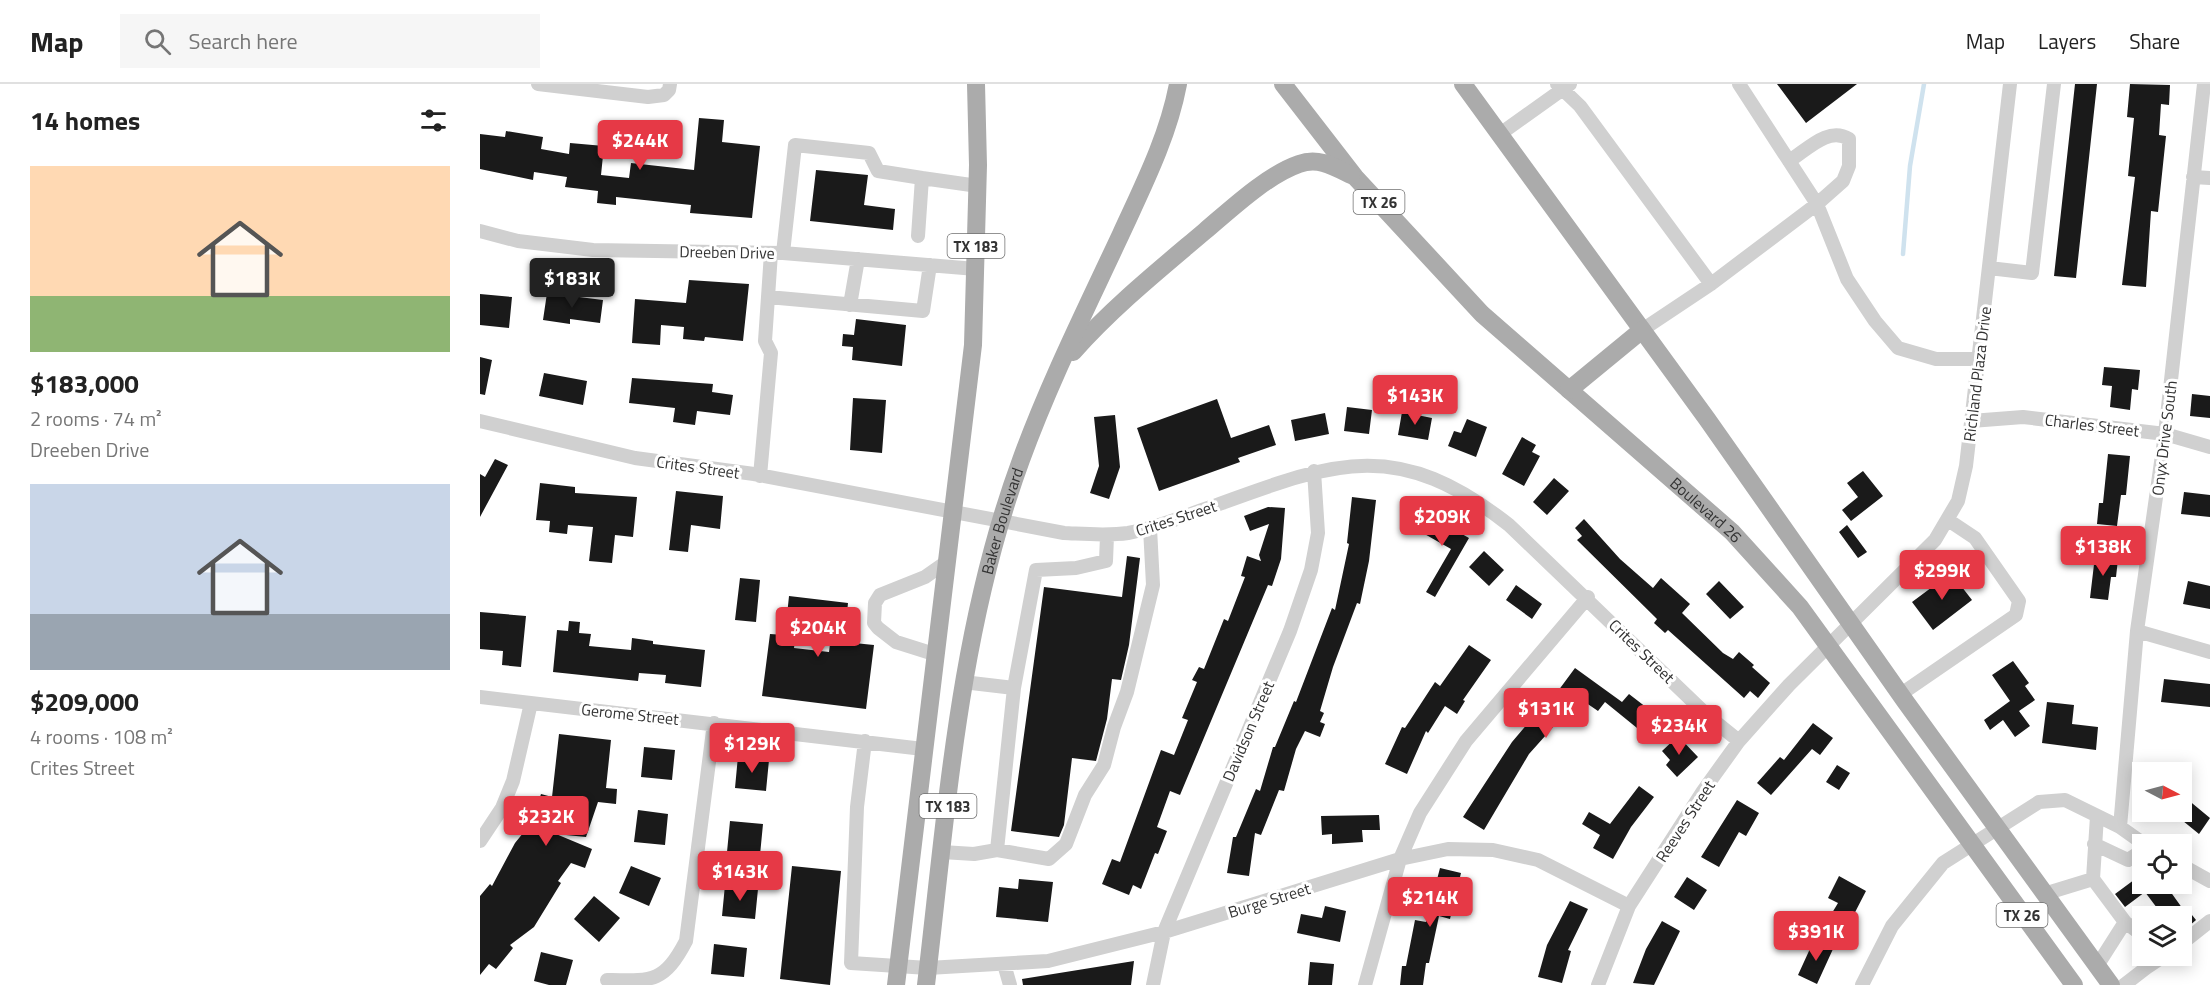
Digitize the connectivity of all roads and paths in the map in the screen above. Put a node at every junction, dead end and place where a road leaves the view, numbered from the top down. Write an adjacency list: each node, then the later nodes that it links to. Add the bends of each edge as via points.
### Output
1 (538, 84): 2 (street, via 648,97 664,95)
2 (670, 84)
3 (976, 84): 18 (main road, TX 183)
4 (1178, 84): 32 (main road, Baker Boulevard / TX 183, via 1153,164)
5 (1283, 84): 14 (main road, Boulevard 26 / TX 26)
6 (1463, 84): 12 (main road, TX 26)
7 (1739, 84): 13 (street)
8 (2010, 84): 25 (street, Richland Plaza Drive)
9 (2054, 84): 25 (street, via 2032,273)
10 (2204, 84): 15 (street, Onyx Drive South)
11 (1563, 86): 12 (street); 27 (street)
12 (1500, 134): 30 (main road, TX 26)
13 (1790, 161): 19 (street); 19 (street, via 1828,135 1840,134 1849,139 1849,166 1843,181)
14 (1355, 177): 32 (main road, via 1323,161 1300,163 1288,169 1228,212 1104,317); 33 (main road, Boulevard 26 / TX 26, via 1482,314)
15 (2193, 177): 17 (street); 36 (street, Onyx Drive South)
16 (922, 178): 18 (street); 21 (street); 22 (street, via 878,171 869,153 795,145)
17 (2210, 178)
18 (978, 186): 26 (main road, TX 183)
19 (1817, 204): 27 (street); 31 (street, via 1847,279 1898,348 1936,358)
20 (480, 231): 22 (street, Dreeben Drive, via 518,241 593,250)
21 (918, 236)
22 (777, 253): 23 (street, Dreeben Drive); 28 (street)
23 (858, 259): 24 (street, Dreeben Drive); 29 (street)
24 (930, 265): 26 (street, Dreeben Drive); 29 (street, via 922,311)
25 (1989, 268): 31 (street, Richland Plaza Drive)
26 (975, 269): 40 (main road, TX 183, via 973,345)
27 (1711, 284): 30 (street)
28 (768, 297): 29 (street); 39 (street, via 765,341 771,353)
29 (850, 305)
30 (1642, 330): 33 (main road); 47 (main road, TX 26)
31 (1978, 359): 35 (street, Richland Plaza Drive)
32 (1059, 367): 42 (main road, Baker Boulevard / TX 183, via 1021,460)
33 (1569, 390): 49 (main road, Boulevard 26 / TX 26, via 1732,532)
34 (480, 421): 39 (street, Crites Street, via 635,458)
35 (1971, 421): 36 (street, Charles Street, via 2023,417); 41 (street, Richland Plaza Drive, via 1960,489)
36 (2165, 434): 37 (street, Charles Street); 48 (street, Onyx Drive South)
37 (2210, 447)
38 (1314, 471): 43 (street, Crites Street); 46 (street, Crites Street, via 1372,465 1399,468 1452,486 1509,525); 80 (street, Davidson Street, via 1318,533 1311,570 1290,631)
39 (760, 476): 40 (street, Crites Street)
40 (952, 511): 42 (street, Crites Street); 45 (main road, TX 183)
41 (1948, 520): 47 (street, Richland Plaza Drive, via 1935,540); 54 (street, via 1975,538 2019,601 2016,615)
42 (1002, 521): 44 (street, Crites Street); 52 (main road, Baker Boulevard / TX 183, via 979,596)
43 (1150, 528): 44 (street, Crites Street); 68 (street, via 1153,585 1141,643 1104,765 1085,795 1066,844 1049,859)
44 (1107, 536): 53 (street, via 1106,561 1076,568 1036,570)
45 (945, 563): 51 (main road, TX 183); 51 (street, via 925,577 880,595 875,603 874,623 878,628 896,642)
46 (1587, 597): 59 (street, Crites Street, via 1708,716); 71 (street, via 1466,741 1420,813)
47 (1850, 623): 49 (street, Reeves Street); 54 (main road, TX 26)
48 (2138, 631): 50 (street); 62 (street, Onyx Drive South)
49 (1829, 644): 59 (street, Reeves Street); 66 (main road, Boulevard 26 / TX 26)
50 (2210, 652)
51 (934, 654): 60 (main road, TX 183)
52 (963, 682): 53 (street); 69 (main road, Baker Boulevard / TX 183)
53 (1014, 688): 68 (street)
54 (1901, 694): 63 (main road, TX 26)
55 (480, 697): 56 (street, Gerome Street)
56 (531, 703): 57 (street, Gerome Street); 65 (street, via 513,781 502,808)
57 (714, 723): 58 (street, Gerome Street); 87 (street, via 686,940 663,975 639,981)
58 (865, 741): 60 (street, Gerome Street); 83 (street, Burge Street, via 857,807 851,963)
59 (1739, 741): 76 (street, Reeves Street, via 1702,791)
60 (923, 748): 83 (main road, TX 183)
61 (2097, 816): 62 (street); 63 (street, via 2065,800 2039,802); 67 (street)
62 (2120, 827): 64 (street)
63 (1998, 829): 66 (street); 75 (main road, TX 26)
64 (2132, 836)
65 (480, 842)
66 (1970, 844): 93 (street, via 1943,863 1892,927); 94 (main road, Boulevard 26 / TX 26)
67 (2094, 844): 70 (street, via 2128,860); 73 (street)
68 (997, 850): 69 (street, via 974,854)
69 (942, 852): 86 (main road, Baker Boulevard / TX 183)
70 (2132, 857)
71 (1400, 859): 76 (street, Burge Street, via 1448,849 1493,850 1538,860); 80 (street, Burge Street); 91 (street)
72 (2192, 871): 74 (street)
73 (2093, 879): 75 (street); 78 (street)
74 (2210, 881)
75 (2044, 894): 84 (main road, TX 26)
76 (1629, 906): 92 (street, Reeves Street)
77 (2210, 921): 81 (street)
78 (2126, 922): 79 (street); 84 (street)
79 (2132, 927)
80 (1164, 932): 82 (street, Burge Street, via 1048,961); 90 (street, Davidson Street)
81 (2192, 935)
82 (1004, 964): 86 (street, Burge Street); 89 (street)
83 (898, 965): 86 (street, Burge Street); 88 (main road, TX 183)
84 (2097, 966): 95 (main road, TX 26)
85 (2143, 966): 96 (street)
86 (927, 977)
87 (607, 980)
88 (896, 985)
89 (1010, 985)
90 (1153, 985)
91 (1365, 985)
92 (1598, 985)
93 (1862, 985)
94 (2074, 985)
95 (2111, 985)
96 (2124, 985)

